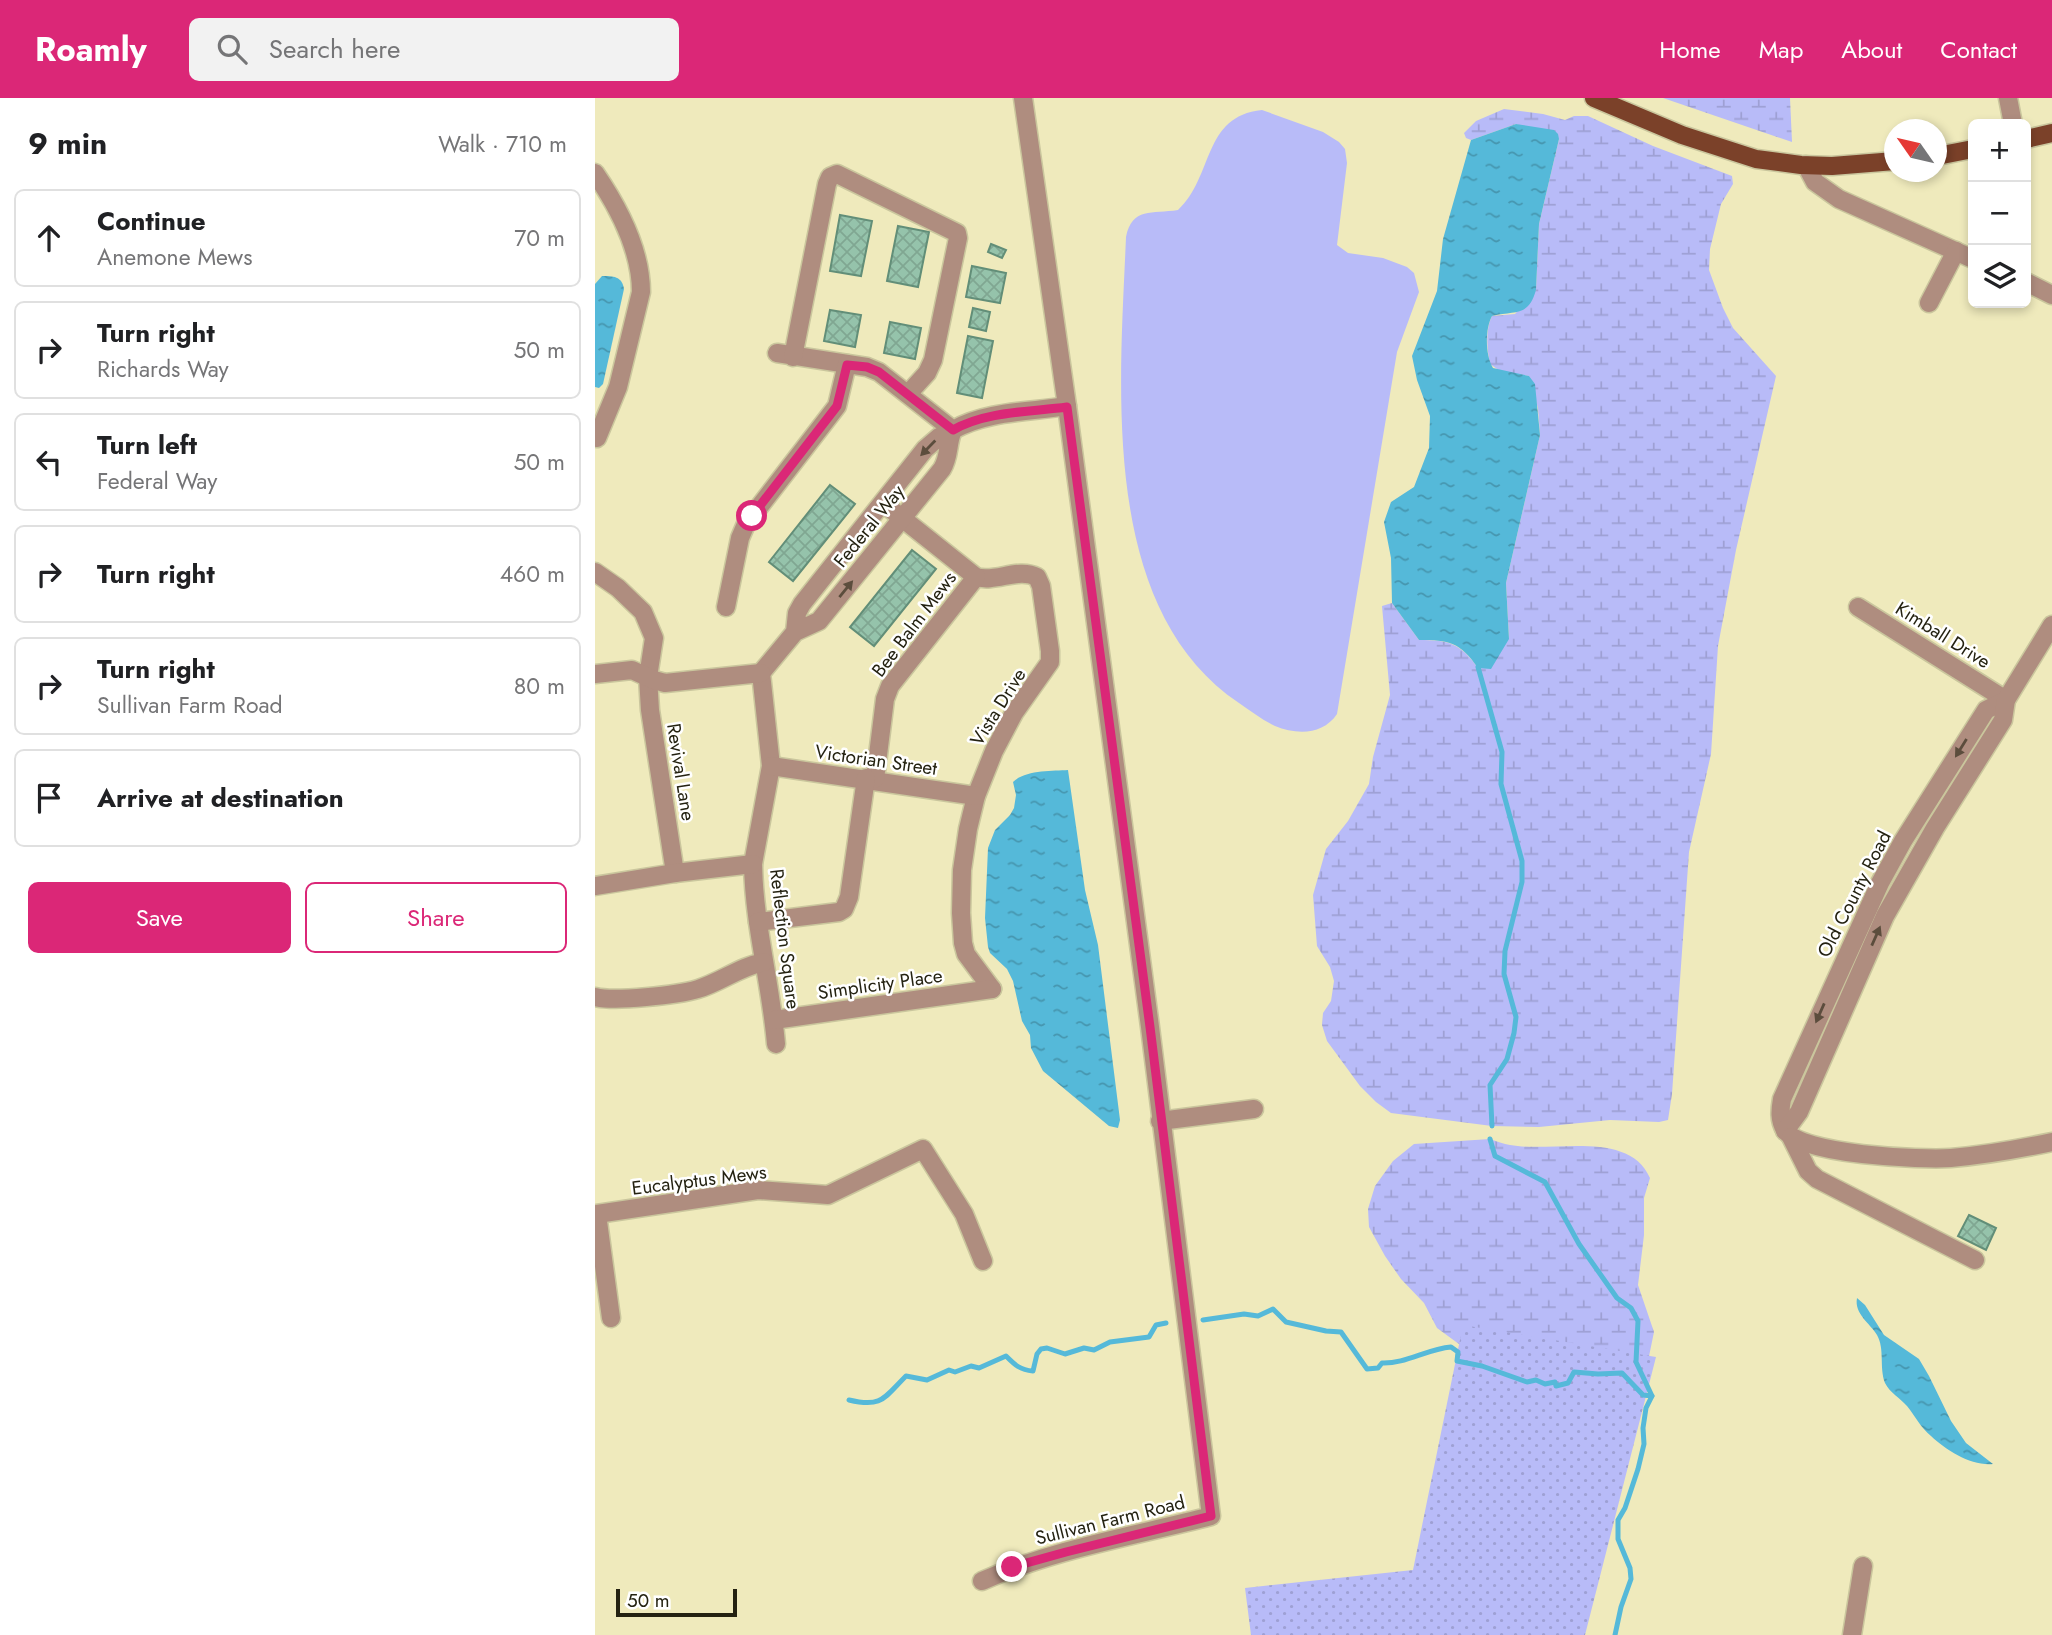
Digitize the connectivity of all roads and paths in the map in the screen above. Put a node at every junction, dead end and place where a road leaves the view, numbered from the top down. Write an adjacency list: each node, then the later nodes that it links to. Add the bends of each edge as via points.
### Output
1 (1023, 98): 19 (street)
2 (1594, 98): 10 (main road, via 1745,156)
3 (2008, 98): 4 (street)
4 (2012, 119)
5 (2052, 134): 6 (main road)
6 (2031, 138)
7 (1968, 150): 8 (main road)
8 (1947, 154)
9 (1884, 162): 10 (main road)
10 (1806, 165): 12 (street, via 1815,182 1839,199)
11 (595, 173): 21 (street, via 632,241 641,269 641,292 618,387)
12 (1956, 251): 13 (street); 16 (street)
13 (1968, 257)
14 (2031, 284): 15 (street)
15 (2052, 295)
16 (1929, 303)
17 (847, 365): 18 (street, via 879,372); 18 (street, via 785,355 827,184 837,174 957,233 933,360); 26 (street, via 837,406 746,524)
18 (908, 394): 20 (street)
19 (1067, 407): 20 (street, Federal Way, via 992,416); 51 (street)
20 (953, 430): 22 (street, Federal Way, one-way to 22, via 925,449); 23 (street, Federal Way, via 946,463)
21 (597, 438)
22 (883, 503): 23 (street); 29 (street, Federal Way, via 802,604)
23 (903, 518): 25 (street); 29 (street, Federal Way, one-way to 23, via 819,621)
24 (595, 572): 32 (street, Revival Lane, via 647,618 655,644)
25 (976, 577): 35 (street, Bee Balm Mews, via 890,685); 37 (street, Vista Drive, via 1037,577 1051,657 993,751)
26 (726, 607)
27 (1858, 607): 33 (street, Kimball Drive)
28 (2052, 625): 33 (street, Old County Road)
29 (795, 632): 30 (street, Federal Way)
30 (761, 673): 32 (street, via 665,683); 34 (street, Reflection Square)
31 (595, 674): 32 (street, via 632,670)
32 (648, 677): 40 (street, Revival Lane)
33 (2006, 700): 36 (street, Old County Road, one-way to 36, via 1986,710); 38 (street, Old County Road, via 2003,720)
34 (771, 766): 35 (street, Victorian Street); 39 (street, Reflection Square)
35 (870, 779): 37 (street, Victorian Street); 42 (street, Bee Balm Mews, via 844,909)
36 (1937, 786): 38 (street); 44 (street, Old County Road, via 1880,883)
37 (976, 796): 46 (street, Vista Drive, via 962,870 962,930 966,954)
38 (1955, 796): 45 (street, Old County Road, one-way to 38, via 1896,897)
39 (753, 864): 40 (street); 42 (street, Reflection Square)
40 (675, 873): 41 (street)
41 (595, 886)
42 (758, 922): 43 (street, Reflection Square)
43 (764, 962): 47 (street, via 698,989); 48 (street, Reflection Square)
44 (1839, 970): 45 (street); 52 (street, Old County Road, one-way to 52, via 1782,1099 1780,1110)
45 (1858, 977): 52 (street, Old County Road)
46 (992, 989): 48 (street, Simplicity Place)
47 (595, 997)
48 (774, 1020): 49 (street, Reflection Square)
49 (776, 1044)
50 (1254, 1109): 51 (street)
51 (1160, 1121): 58 (street, Sullivan Farm Road, via 1211,1516 1012,1567)
52 (1788, 1134): 53 (street, via 1824,1148 1914,1158 1948,1158); 55 (street, via 1817,1179)
53 (2052, 1142)
54 (983, 1261): 56 (street, Eucalyptus Mews, via 964,1214 923,1149 828,1195 758,1190 597,1214)
55 (1975, 1261)
56 (611, 1318)
57 (1863, 1566): 59 (street)
58 (982, 1581)
59 (1853, 1635)

